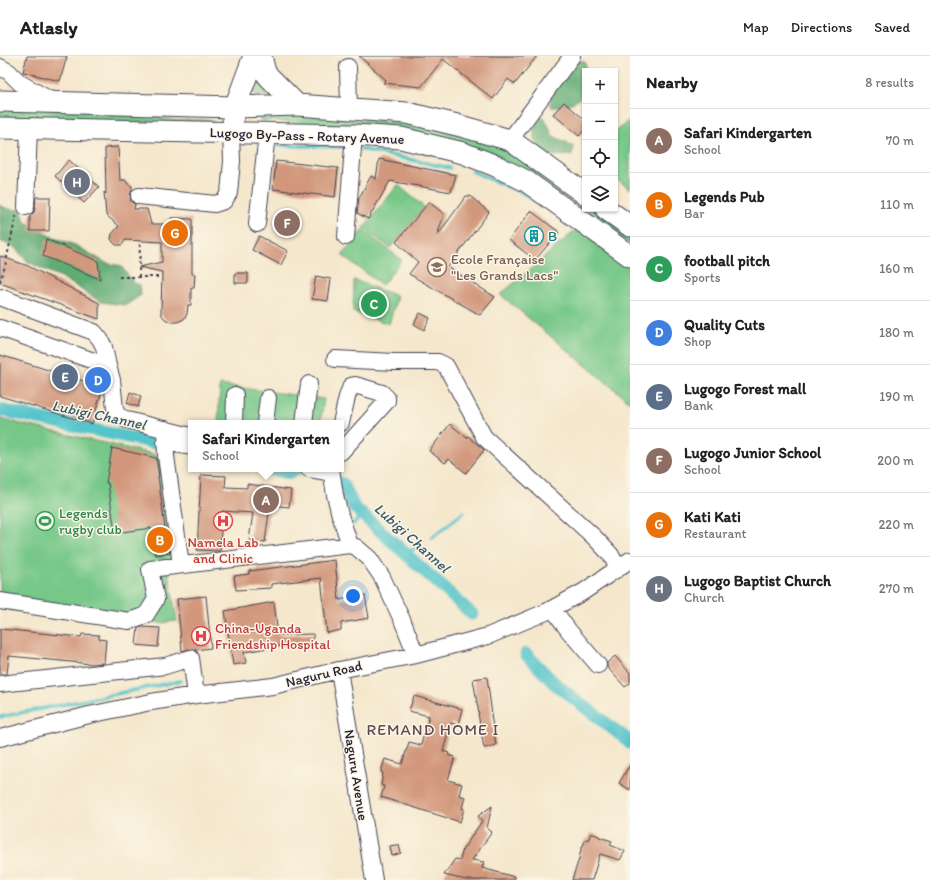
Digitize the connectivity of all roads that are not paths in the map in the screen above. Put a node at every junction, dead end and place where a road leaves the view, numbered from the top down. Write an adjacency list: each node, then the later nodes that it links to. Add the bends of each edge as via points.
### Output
1 (254, 56): 10 (main road)
2 (261, 56): 9 (main road, via 269,77)
3 (572, 56): 18 (street)
4 (0, 67): 7 (street, via 20,83)
5 (348, 67): 11 (street)
6 (0, 101): 7 (main road, Lugogo By-Pass - Rotary Avenue)
7 (55, 102): 8 (main road, Lugogo By-Pass - Rotary Avenue)
8 (145, 105): 10 (main road, Lugogo By-Pass - Rotary Avenue); 14 (main road)
9 (297, 105): 10 (main road, Lugogo By-Pass - Rotary Avenue); 11 (main road, Lugogo By-Pass - Rotary Avenue)
10 (235, 106): 15 (main road)
11 (349, 108): 18 (main road, Lugogo By-Pass - Rotary Avenue, via 407,112)
12 (0, 128): 13 (main road, Lugogo By-Pass - Rotary Avenue)
13 (29, 129): 14 (main road, Lugogo By-Pass - Rotary Avenue); 21 (street)
14 (144, 131): 15 (main road, Lugogo By-Pass - Rotary Avenue)
15 (231, 133): 16 (main road, Lugogo By-Pass - Rotary Avenue); 20 (street, via 229,193 224,201 216,204)
16 (267, 134): 17 (main road, Lugogo By-Pass - Rotary Avenue); 23 (street)
17 (354, 135): 25 (street); 26 (main road, Lugogo By-Pass - Rotary Avenue, via 401,138 463,153 496,166 526,181)
18 (510, 140): 19 (main road, Lugogo By-Pass - Rotary Avenue)
19 (582, 192)
20 (139, 196)
21 (26, 207)
22 (610, 212): 24 (main road)
23 (257, 224)
24 (630, 226)
25 (346, 237)
26 (630, 256)
27 (0, 297): 30 (street, via 94,332 104,347)
28 (0, 328): 30 (street)
29 (335, 359): 44 (street, via 438,362 446,366 484,437 611,555)
30 (108, 366): 38 (street, via 117,415)
31 (309, 384): 36 (street)
32 (235, 395): 34 (street)
33 (268, 398): 35 (street)
34 (234, 420)
35 (265, 420)
36 (304, 420)
37 (342, 420): 41 (street, via 351,386 382,393 387,398)
38 (165, 435): 39 (street); 40 (street); 45 (street)
39 (188, 436)
40 (188, 446)
41 (344, 449)
42 (331, 472): 43 (street, via 340,515)
43 (350, 545): 45 (street); 48 (street, via 369,558 382,577)
44 (624, 564): 47 (street, Naguru Road, via 584,592)
45 (181, 565): 46 (street, via 150,569 156,599 146,615 129,621)
46 (0, 601)
47 (553, 608): 48 (street, Naguru Road, via 488,636); 49 (street)
48 (416, 655): 50 (street, Naguru Road)
49 (598, 665)
50 (339, 670): 52 (street, Naguru Road, via 273,686); 54 (street, Naguru Avenue)
51 (0, 684): 52 (street, via 165,666 191,658)
52 (196, 695): 53 (street, Naguru Road, via 89,715)
53 (0, 738)
54 (374, 880)

